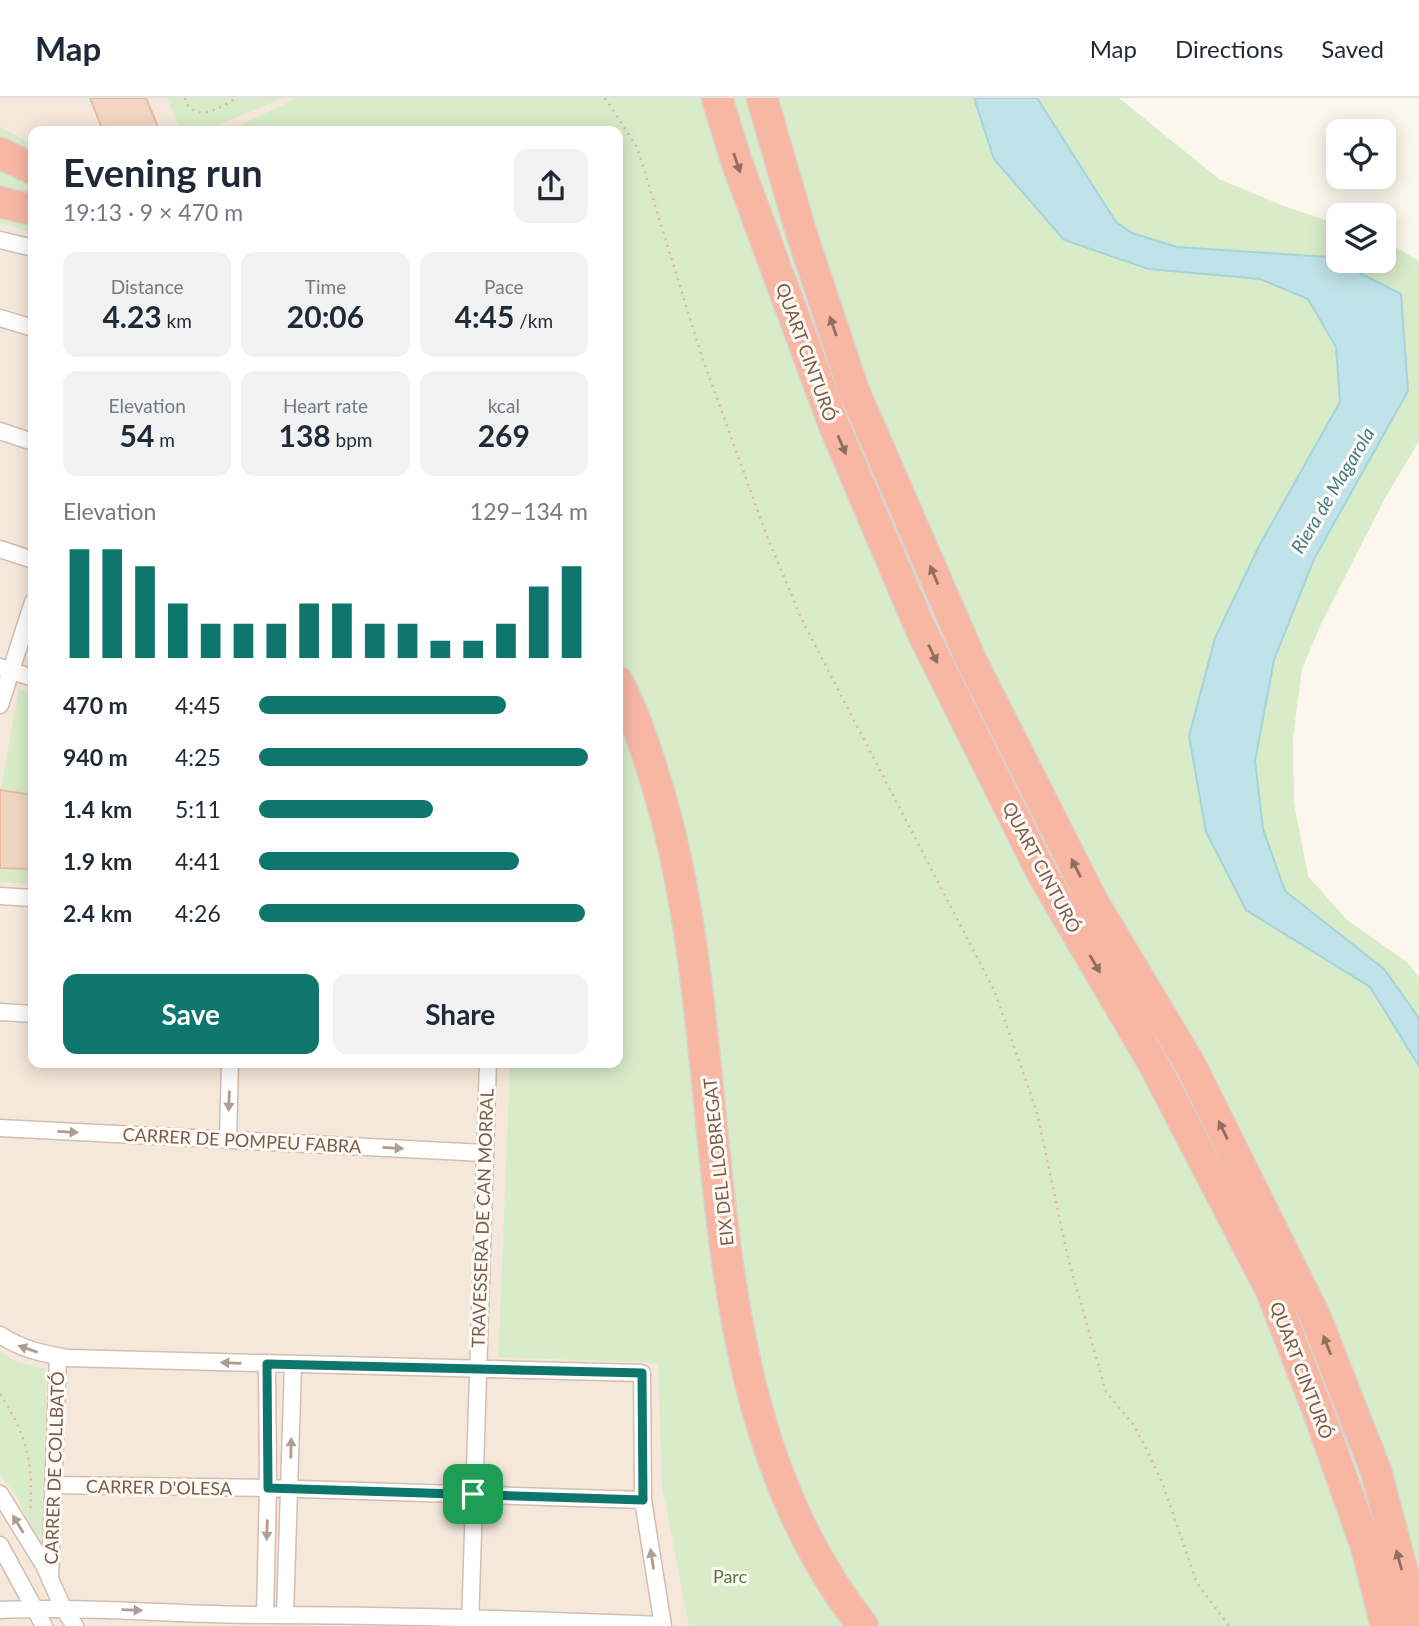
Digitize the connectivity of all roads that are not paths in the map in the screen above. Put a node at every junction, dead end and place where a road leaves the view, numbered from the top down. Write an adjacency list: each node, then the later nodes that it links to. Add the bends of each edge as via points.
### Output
1 (717, 98): 55 (highway, QUART CINTURÓ, one-way to 55, via 834,425 922,632 1043,875 1152,1061 1271,1290 1366,1546)
2 (762, 98): 56 (highway, QUART CINTURÓ, one-way to 2, via 1376,1471 1315,1316 1191,1066 1093,902 971,660 860,404 801,232)
3 (0, 153): 4 (highway)
4 (28, 167)
5 (0, 202): 6 (highway)
6 (28, 209)
7 (0, 240): 8 (street)
8 (28, 247)
9 (0, 317): 10 (street)
10 (28, 326)
11 (0, 431): 12 (street)
12 (28, 440)
13 (0, 549): 14 (street)
14 (28, 558)
15 (28, 614): 16 (street)
16 (5, 669): 17 (street); 19 (street)
17 (28, 676)
18 (623, 694): 54 (highway, EIX DEL LLOBREGAT, via 650,760 686,902 734,1302 760,1421 795,1516 842,1599)
19 (0, 705)
20 (623, 726): 53 (highway, EIX DEL LLOBREGAT, via 643,778 672,890 686,970 710,1228 736,1378 760,1461 797,1550)
21 (0, 896): 22 (street)
22 (28, 898)
23 (0, 1012): 24 (street)
24 (28, 1013)
25 (230, 1068): 28 (street, one-way to 28)
26 (488, 1068): 29 (street, TRAVESSERA DE CAN MORRAL)
27 (0, 1128): 28 (street, CARRER DE POMPEU FABRA, one-way to 28)
28 (228, 1140): 29 (street, CARRER DE POMPEU FABRA, one-way to 29)
29 (484, 1153): 34 (street, TRAVESSERA DE CAN MORRAL)
30 (0, 1335): 31 (street, one-way to 30)
31 (58, 1356): 32 (street, one-way to 31); 35 (street, CARRER DE COLLBATÓ)
32 (267, 1364): 33 (street); 36 (street)
33 (293, 1365): 34 (street); 37 (street, one-way to 33)
34 (476, 1369): 39 (street, TRAVESSERA DE CAN MORRAL); 40 (street, via 642,1373)
35 (53, 1485): 36 (street, CARRER D'OLESA); 42 (street, CARRER DE COLLBATÓ)
36 (268, 1488): 37 (street, CARRER D'OLESA); 47 (street, one-way to 47)
37 (291, 1490): 39 (street, CARRER D'OLESA); 46 (street)
38 (0, 1494): 42 (street, one-way to 38)
39 (473, 1494): 40 (street, CARRER D'OLESA); 49 (street, TRAVESSERA DE CAN MORRAL)
40 (643, 1500): 52 (street, one-way to 40)
41 (0, 1545): 43 (street)
42 (50, 1580): 44 (street)
43 (35, 1608): 44 (street); 45 (street); 50 (street)
44 (63, 1608): 47 (street, one-way to 47); 51 (street)
45 (0, 1610)
46 (285, 1615): 47 (street); 48 (street)
47 (254, 1619)
48 (303, 1620): 49 (street)
49 (470, 1622): 52 (street)
50 (44, 1626)
51 (75, 1626)
52 (663, 1626)
53 (845, 1626)
54 (863, 1626)
55 (1386, 1626)
56 (1417, 1626)

